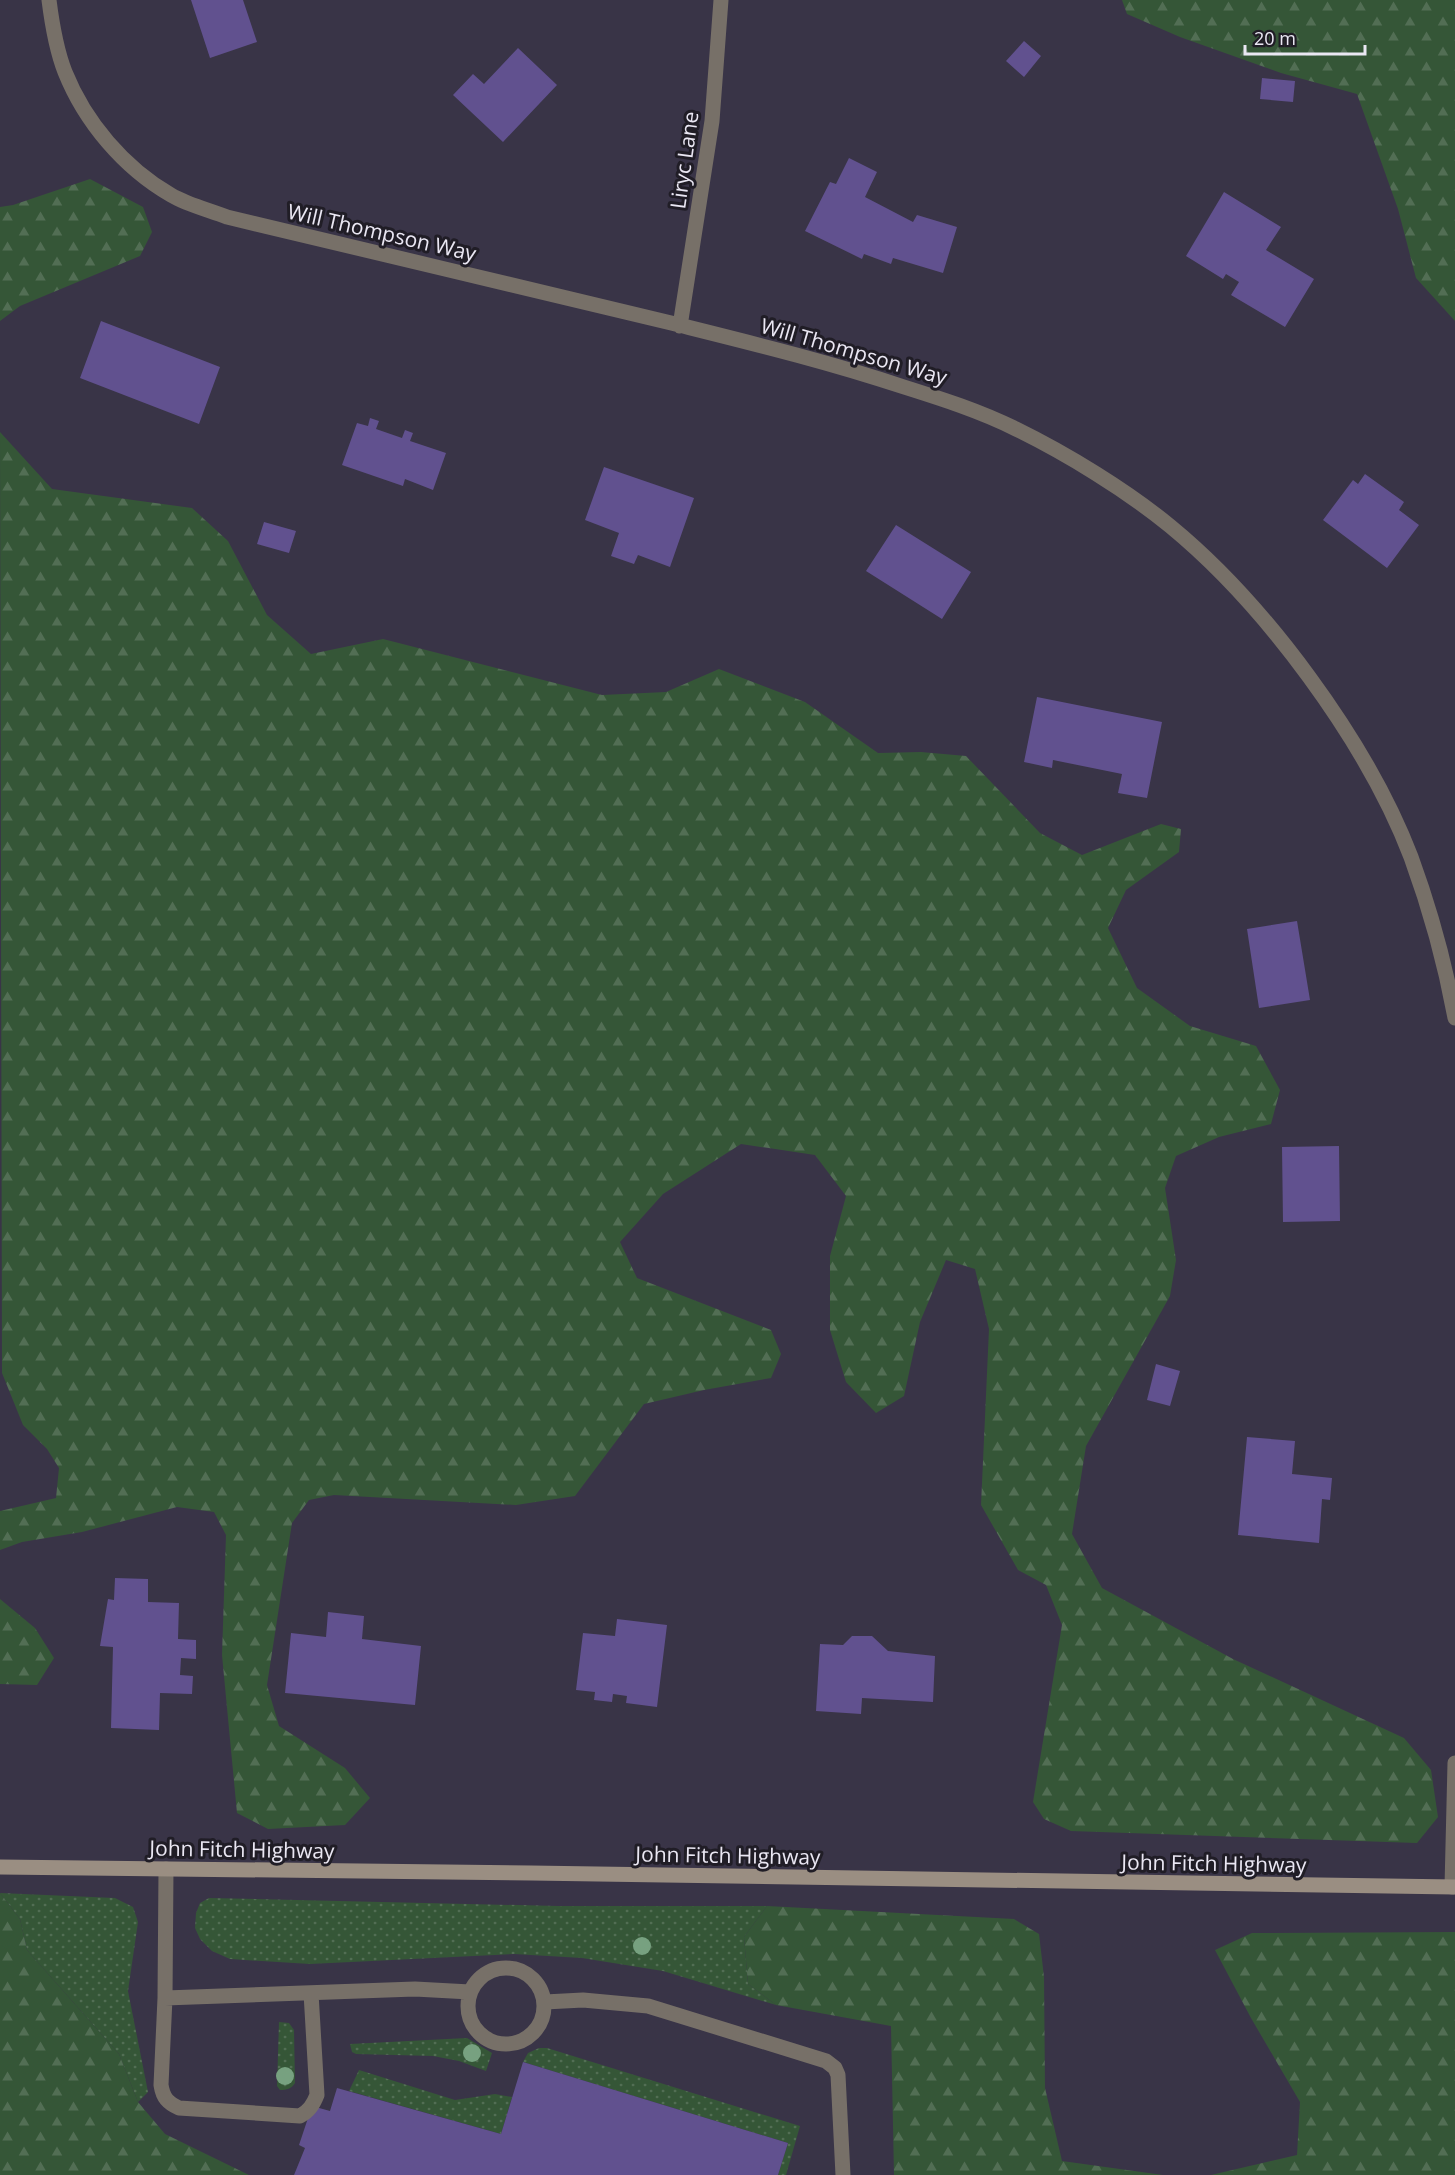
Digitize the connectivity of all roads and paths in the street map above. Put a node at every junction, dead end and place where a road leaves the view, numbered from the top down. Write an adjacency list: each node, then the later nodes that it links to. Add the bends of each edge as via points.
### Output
1 (49, 0): 3 (street, Will Thompson Way, via 53,32 65,72 89,121 132,168 172,196 227,217)
2 (721, 0): 3 (street, Liryc Lane, via 712,121)
3 (680, 326): 4 (street, Will Thompson Way, via 878,378 1015,428 1169,525 1210,562 1282,643 1352,741 1410,854 1432,919)
4 (1455, 1018)
5 (1455, 1763): 8 (street)
6 (0, 1867): 7 (main road, John Fitch Highway)
7 (166, 1869): 8 (main road, John Fitch Highway); 11 (street)
8 (1454, 1887)
9 (470, 1992): 10 (street, via 415,1989); 12 (street, via 486,1973 510,1968 534,1978); 12 (street, via 469,2016 475,2028 489,2039 506,2044 530,2036 539,2026)
10 (311, 1993): 11 (street); 11 (street, via 316,2095 312,2106 300,2116 179,2108 168,2103 161,2085)
11 (165, 1998)
12 (545, 2002): 13 (street, via 583,2000 648,2006 826,2061 838,2075)
13 (843, 2175)

